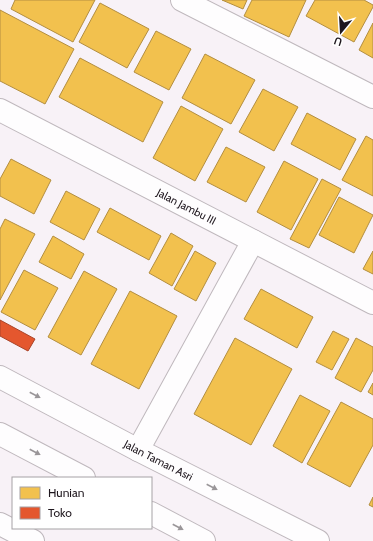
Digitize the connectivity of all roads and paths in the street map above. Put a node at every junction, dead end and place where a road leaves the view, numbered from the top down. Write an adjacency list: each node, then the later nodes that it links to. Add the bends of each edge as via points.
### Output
1 (182, 0): 2 (main road)
2 (373, 97)
3 (0, 110): 4 (main road, Jalan Jambu III)
4 (253, 241): 5 (main road, Jalan Jambu III); 8 (main road)
5 (373, 302)
6 (0, 377): 8 (main road, Jalan Taman Asri, one-way to 8)
7 (0, 434): 9 (main road, one-way to 9)
8 (138, 450): 14 (main road, Jalan Taman Asri, one-way to 14)
9 (82, 477)
10 (152, 514): 13 (main road, one-way to 13)
11 (0, 524): 12 (main road)
12 (33, 541)
13 (204, 541)
14 (318, 541)

